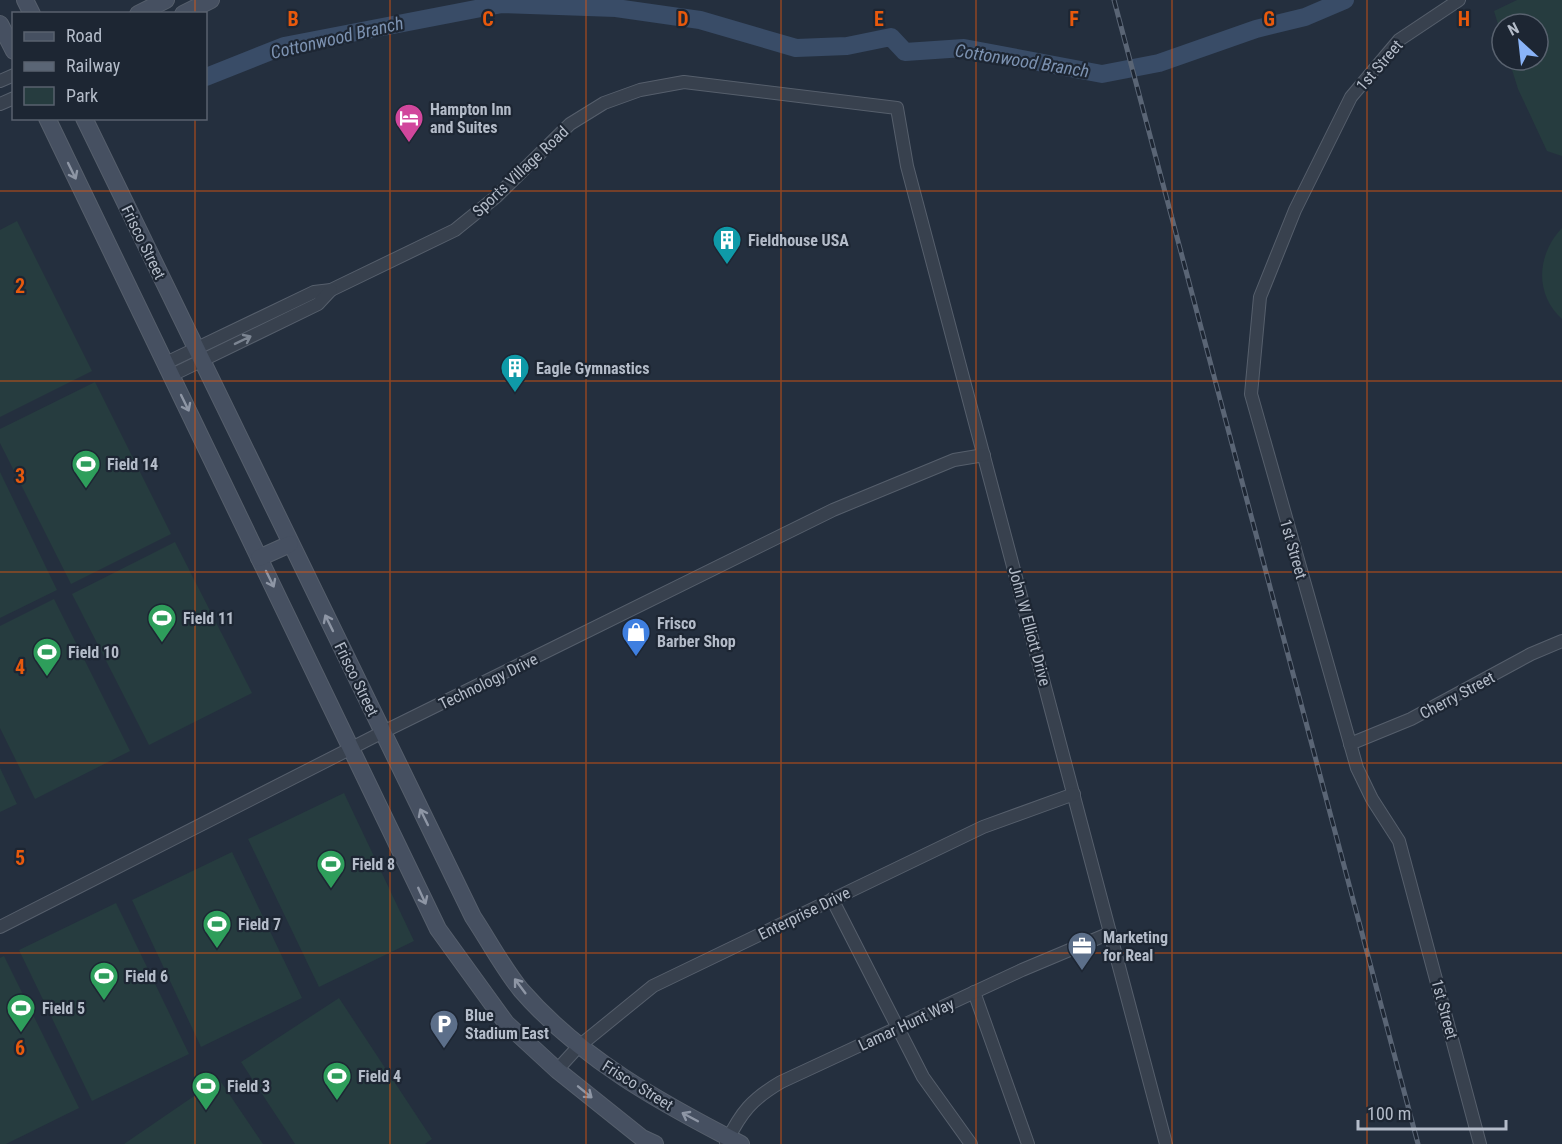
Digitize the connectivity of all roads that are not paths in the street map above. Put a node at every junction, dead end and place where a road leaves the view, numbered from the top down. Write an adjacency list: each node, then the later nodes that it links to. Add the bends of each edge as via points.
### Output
1 (166, 0): 4 (street)
2 (211, 0): 5 (street)
3 (1459, 0): 18 (street, 1st Street, via 1399,40 1351,98 1295,210 1260,297 1251,394)
4 (142, 12)
5 (187, 12)
6 (0, 24): 7 (street)
7 (12, 47)
8 (897, 108): 11 (street, Sports Village Road, via 684,82 640,90 604,103 570,124 497,196 455,230 331,290 318,304); 13 (street, John W Elliott Drive, via 907,166)
9 (48, 120): 12 (street, Frisco Street, one-way to 12)
10 (85, 120): 11 (street, Frisco Street)
11 (199, 354): 12 (street, Sports Village Road); 14 (street, Frisco Street)
12 (169, 369): 15 (street, Frisco Street, one-way to 15)
13 (984, 454): 17 (street, Technology Drive, via 954,460 833,510); 20 (street, John W Elliott Drive)
14 (290, 544): 15 (street); 17 (street, Frisco Street, one-way to 14)
15 (259, 558): 19 (street, Frisco Street, one-way to 19)
16 (1562, 641): 18 (street, Cherry Street, via 1412,719)
17 (383, 732): 19 (street, Technology Drive); 26 (street, Frisco Street, one-way to 17, via 521,989 473,917)
18 (1350, 744): 33 (street, 1st Street, via 1372,800 1399,841)
19 (352, 748): 22 (street, Technology Drive); 27 (street, Frisco Street, one-way to 27, via 438,929 506,1023)
20 (1074, 794): 21 (street, Enterprise Drive, via 983,827); 23 (street, John W Elliott Drive)
21 (832, 899): 25 (street); 26 (street, Enterprise Drive, via 653,986)
22 (0, 927)
23 (1110, 933): 24 (street, Lamar Hunt Way); 32 (street, John W Elliott Drive)
24 (974, 992): 25 (street, Lamar Hunt Way); 31 (street)
25 (897, 1028): 28 (street, Lamar Hunt Way, via 757,1096 739,1117); 30 (street, via 923,1077)
26 (578, 1047): 27 (street, Enterprise Drive); 28 (street, Frisco Street, one-way to 26, via 657,1100)
27 (557, 1070): 29 (street, Frisco Street, one-way to 29, via 642,1138)
28 (732, 1142)
29 (655, 1144)
30 (971, 1144)
31 (1028, 1144)
32 (1166, 1144)
33 (1479, 1144)

